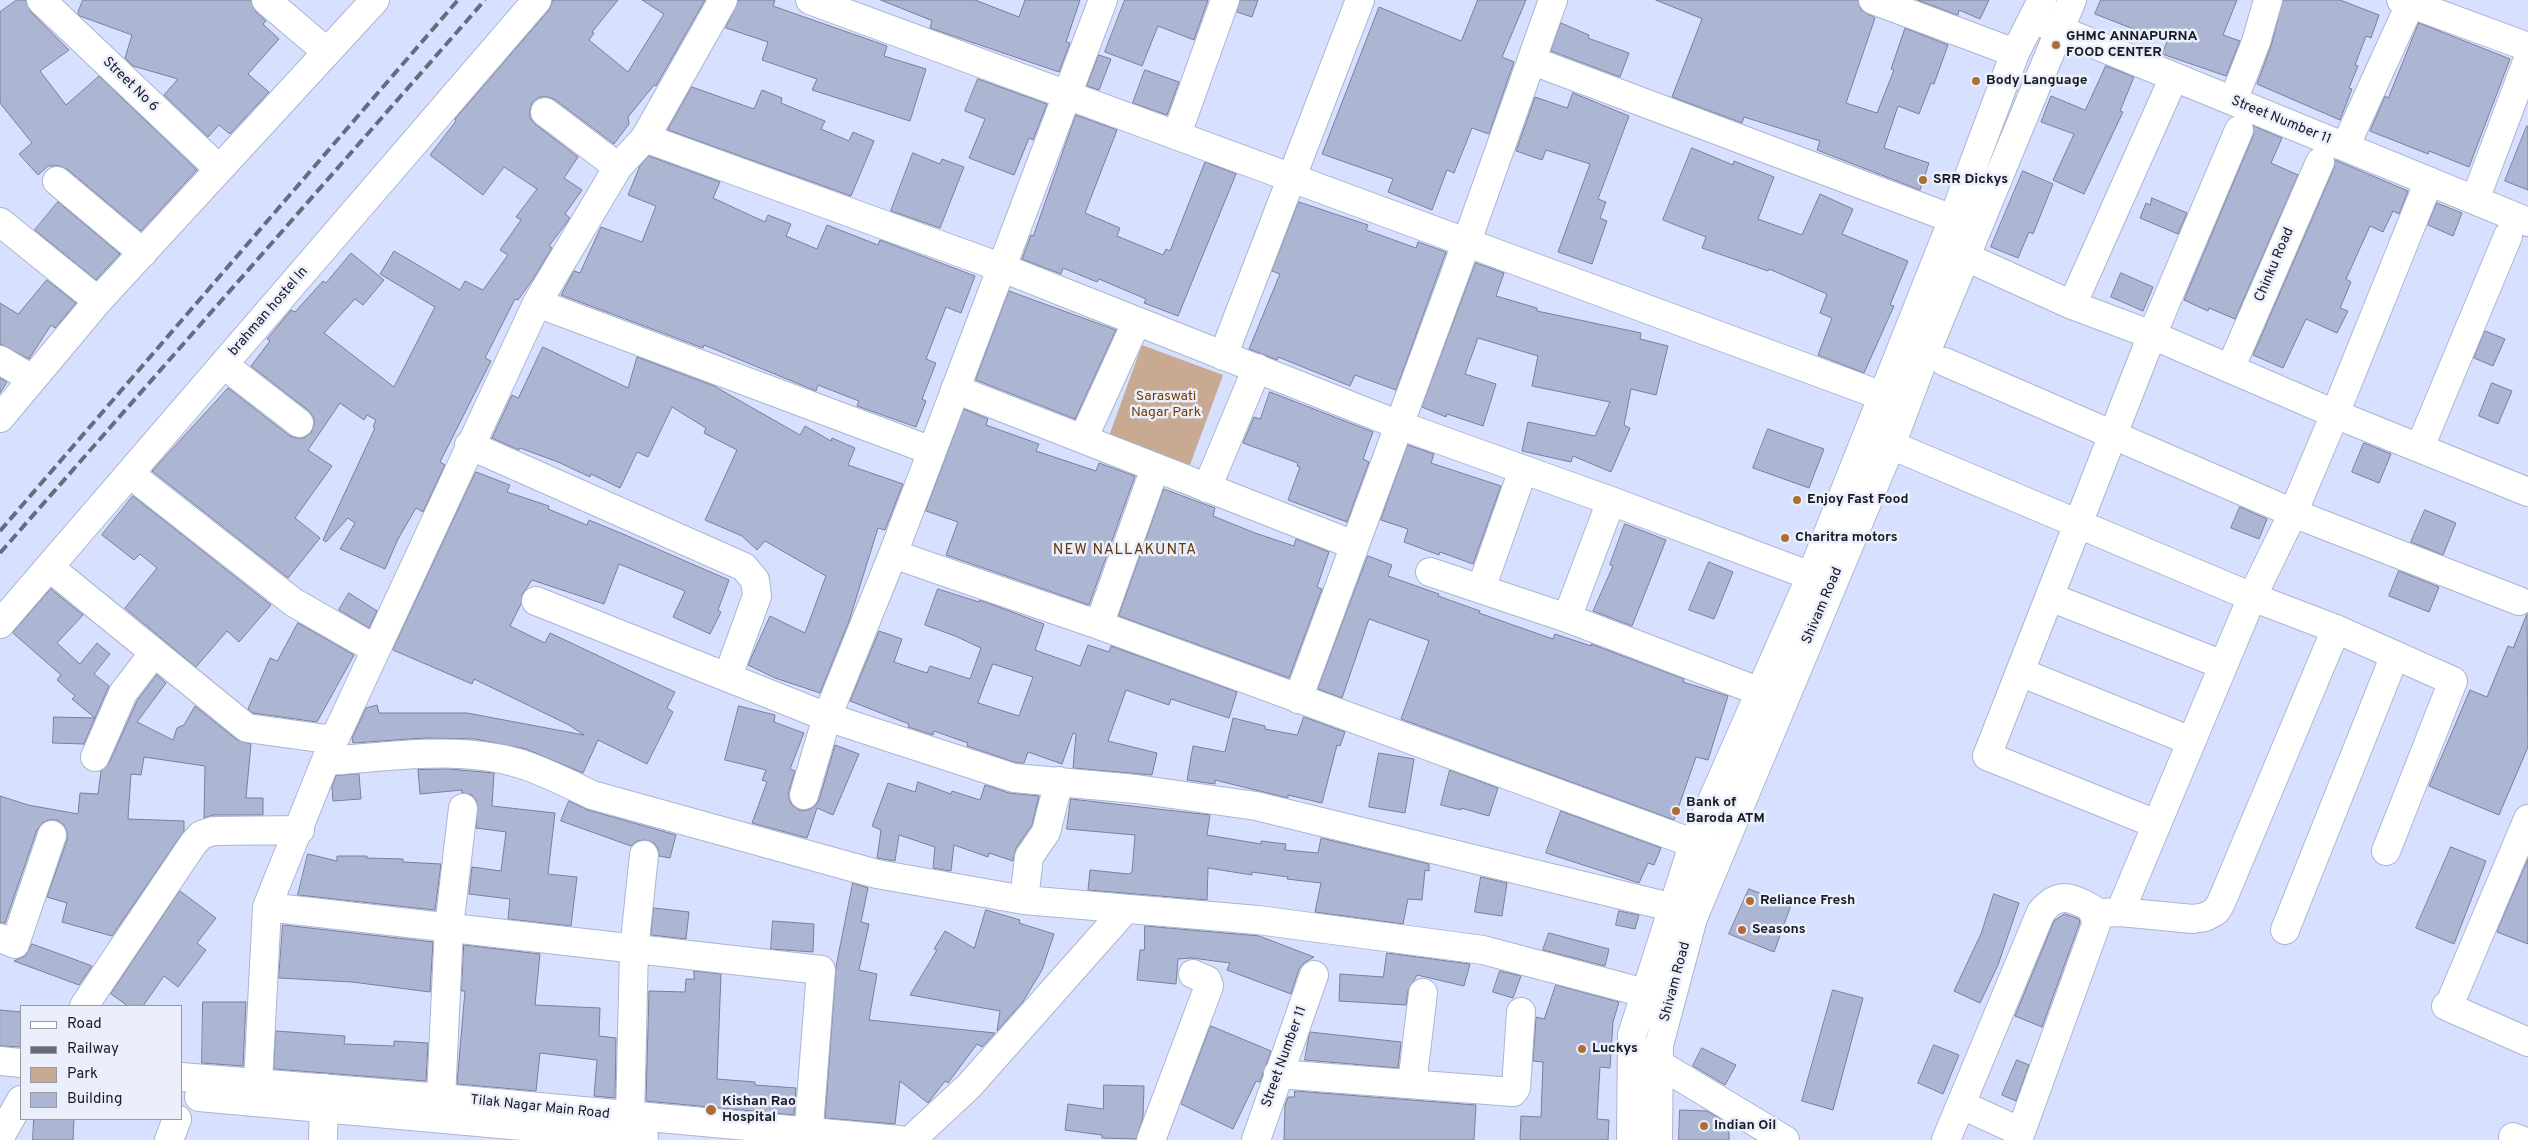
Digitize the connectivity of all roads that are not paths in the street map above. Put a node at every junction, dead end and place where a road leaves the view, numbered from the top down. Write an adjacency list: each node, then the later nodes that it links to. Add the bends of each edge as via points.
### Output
1 (41, 0): 32 (street, Street No 6)
2 (266, 0): 18 (street)
3 (374, 0): 18 (street)
4 (537, 0): 52 (street, brahman hostel ln)
5 (723, 0): 28 (street)
6 (810, 0): 23 (street)
7 (1103, 0): 23 (street)
8 (1225, 0): 27 (street)
9 (1360, 0): 33 (street)
10 (1553, 0): 21 (street)
11 (1874, 0): 19 (street)
12 (2072, 0): 16 (street, Shivam Road)
13 (2268, 0): 24 (street)
14 (2408, 1): 17 (street); 29 (street)
15 (2038, 10): 16 (street, Street Number 11); 19 (street, Shivam Road)
16 (2060, 30): 22 (street, Street Number 11); 42 (street, Shivam Road)
17 (2528, 46)
18 (327, 52): 32 (street)
19 (2015, 53): 37 (street, Shivam Road)
20 (2528, 59): 36 (street)
21 (1533, 61): 37 (street); 40 (street)
22 (2174, 77): 24 (street, Street Number 11); 46 (street)
23 (1068, 94): 27 (street); 43 (street)
24 (2233, 101): 29 (street, Street Number 11)
25 (545, 112): 31 (street)
26 (2239, 130): 48 (street)
27 (1177, 134): 33 (street)
28 (645, 138): 31 (street); 43 (street)
29 (2345, 147): 35 (street, Street Number 11)
30 (2320, 162): 54 (street, Chinku Road)
31 (618, 167): 45 (street)
32 (219, 169): 41 (street)
33 (1292, 178): 40 (street); 49 (street)
34 (57, 181): 41 (street)
35 (2429, 181): 36 (street, Street Number 11); 59 (street)
36 (2475, 200): 39 (street, Street Number 11)
37 (1953, 218): 57 (street, Shivam Road)
38 (0, 222): 44 (street)
39 (2518, 229): 67 (street)
40 (1466, 244): 57 (street); 62 (street)
41 (143, 252): 44 (street)
42 (1966, 257): 46 (street); 58 (street, Shivam Road)
43 (1000, 267): 47 (street); 56 (street)
44 (98, 301): 55 (street)
45 (537, 303): 65 (street); 68 (street)
46 (2072, 305): 48 (street)
47 (1136, 323): 49 (street); 64 (street)
48 (2152, 335): 54 (street); 63 (street)
49 (1223, 356): 53 (street)
50 (0, 360): 55 (street)
51 (1945, 362): 63 (street)
52 (224, 365): 61 (street); 71 (street, brahman hostel ln)
53 (1256, 368): 62 (street); 72 (street)
54 (2230, 369): 59 (street)
55 (32, 379): 60 (street)
56 (955, 389): 64 (street); 68 (street)
57 (1882, 395): 58 (street); 81 (street, Shivam Road)
58 (1907, 405): 66 (street, Shivam Road)
59 (2335, 414): 67 (street); 75 (street)
60 (0, 418)
61 (299, 423)
62 (1399, 425): 70 (street); 77 (street)
63 (2113, 434): 75 (street); 76 (street)
64 (1083, 439): 69 (street)
65 (469, 445): 91 (street); 96 (street, via 744,567 755,580 757,596)
66 (1891, 445): 76 (street); 112 (street, Shivam Road)
67 (2420, 447): 73 (street)
68 (932, 451): 78 (street)
69 (1155, 468): 72 (street); 89 (street)
70 (1523, 470): 74 (street); 82 (street)
71 (130, 474): 79 (street, brahman hostel ln); 91 (street, via 293,602)
72 (1207, 488): 77 (street)
73 (2528, 492)
74 (1612, 501): 81 (street); 87 (street)
75 (2293, 513): 83 (street); 86 (street)
76 (2078, 524): 83 (street); 84 (street)
77 (1354, 545): 98 (street)
78 (893, 554): 89 (street); 99 (street)
79 (49, 566): 88 (street, brahman hostel ln); 92 (street)
80 (1430, 572): 82 (street)
81 (1811, 576): 97 (street, Shivam Road)
82 (1481, 589): 87 (street)
83 (2252, 596): 90 (street); 94 (street)
84 (2050, 597): 94 (street); 95 (street)
85 (536, 601): 96 (street)
86 (2519, 601)
87 (1567, 618): 97 (street)
88 (0, 624)
89 (1099, 625): 98 (street)
90 (2336, 629): 93 (street); 118 (street, via 2216,911 2193,919)
91 (375, 649): 101 (street)
92 (153, 654): 101 (street, via 247,728); 102 (street, via 123,693)
93 (2395, 655): 111 (street, via 2453,681); 120 (street)
94 (2223, 665): 100 (street)
95 (2020, 672): 100 (street); 107 (street, via 1987,756)
96 (728, 676): 99 (street)
97 (1758, 691): 110 (street, Shivam Road)
98 (1298, 699): 110 (street)
99 (827, 717): 103 (street, via 1014,778); 104 (street)
100 (2191, 741): 107 (street)
101 (330, 751): 108 (street); 114 (street, via 462,754 517,763 552,775 592,795 853,868)
102 (95, 757)
103 (1058, 781): 114 (street, via 1046,832 1029,857); 117 (street, via 1256,806)
104 (804, 795)
105 (463, 808): 119 (street)
106 (2528, 819): 129 (street, via 2449,1001)
107 (2156, 824): 118 (street)
108 (300, 830): 115 (street); 127 (street, via 212,831 201,835)
109 (52, 835): 121 (street, via 14,944)
110 (1694, 842): 112 (street); 117 (street, Shivam Road)
111 (2386, 852)
112 (1720, 853): 117 (street, Shivam Road)
113 (644, 856): 122 (street)
114 (1024, 900): 116 (street)
115 (267, 908): 119 (street); 136 (street)
116 (1125, 910): 126 (street, via 1258,920 1483,950); 153 (street, via 969,1086)
117 (1684, 910): 126 (street, Shivam Road); 132 (street, Shivam Road, via 1659,1045)
118 (2107, 913): 142 (street, via 2069,898 2057,898 2041,912); 147 (street, via 2097,922)
119 (449, 926): 122 (street); 139 (street)
120 (2285, 930)
121 (0, 938)
122 (634, 950): 143 (street); 146 (street, via 821,970)
123 (1193, 974): 154 (street, via 1206,980 1209,986)
124 (1314, 974): 133 (street, Street Number 11)
125 (1423, 993): 137 (street)
126 (1645, 993): 156 (street, Shivam Road, via 1632,1035)
127 (85, 1005)
128 (1521, 1012): 137 (street, via 1516,1088 1513,1092)
129 (2528, 1042)
130 (0, 1061): 131 (street)
131 (20, 1064)
132 (1659, 1064): 157 (street, Shivam Road); 158 (street)
133 (1278, 1074): 137 (street); 155 (street, Street Number 11)
134 (0, 1078): 135 (street)
135 (20, 1081)
136 (258, 1083): 138 (street, Tilak Nagar Main Road); 140 (street, Tilak Nagar Main Road)
137 (1412, 1084)
138 (324, 1098): 139 (street, Tilak Nagar Main Road); 140 (street, Tilak Nagar Main Road); 145 (street, Tilak Nagar Main Road); 150 (street)
139 (441, 1098): 143 (street, Tilak Nagar Main Road)
140 (182, 1099)
141 (20, 1102): 148 (street)
142 (1962, 1105): 147 (street); 159 (street)
143 (630, 1117): 146 (street, Tilak Nagar Main Road)
144 (175, 1120): 149 (street)
145 (501, 1132): 151 (street, Tilak Nagar Main Road)
146 (808, 1136): 152 (street, Tilak Nagar Main Road)
147 (2020, 1136)
148 (0, 1137)
149 (169, 1140)
150 (323, 1140)
151 (678, 1140)
152 (899, 1140)
153 (911, 1140)
154 (1151, 1140)
155 (1256, 1140)
156 (1631, 1140)
157 (1658, 1140)
158 (1785, 1140)
159 (1946, 1140)

